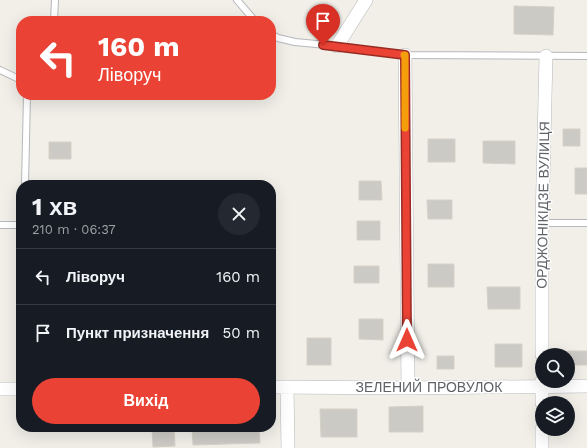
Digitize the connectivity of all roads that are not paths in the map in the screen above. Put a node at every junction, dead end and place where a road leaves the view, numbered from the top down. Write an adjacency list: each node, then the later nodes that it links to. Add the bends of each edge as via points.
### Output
1 (55, 0): 4 (lane)
2 (237, 0): 5 (lane)
3 (366, 0): 7 (street)
4 (54, 16)
5 (251, 16)
6 (276, 37): 7 (lane, via 294,42)
7 (337, 46): 8 (lane)
8 (405, 55): 9 (lane); 26 (street)
9 (546, 56): 10 (lane); 15 (street, ОРДЖОНІКІДЗЕ ВУЛИЦЯ)
10 (587, 56)
11 (0, 70): 12 (lane)
12 (16, 78)
13 (27, 100): 14 (lane)
14 (25, 180)
15 (542, 223): 16 (lane); 19 (street, ОРДЖОНІКІДЗЕ ВУЛИЦЯ)
16 (587, 223)
17 (0, 225): 18 (lane)
18 (16, 225)
19 (542, 348)
20 (535, 384): 26 (street, ЗЕЛЕНИЙ ПРОВУЛОК)
21 (575, 385): 22 (street, ЗЕЛЕНИЙ ПРОВУЛОК)
22 (587, 386)
23 (287, 387): 25 (street, ЗЕЛЕНИЙ ПРОВУЛОК); 26 (street, ЗЕЛЕНИЙ ПРОВУЛОК); 29 (street)
24 (16, 388): 27 (street)
25 (276, 388)
26 (408, 388)
27 (0, 389)
28 (542, 436): 30 (street)
29 (288, 448)
30 (542, 448)

